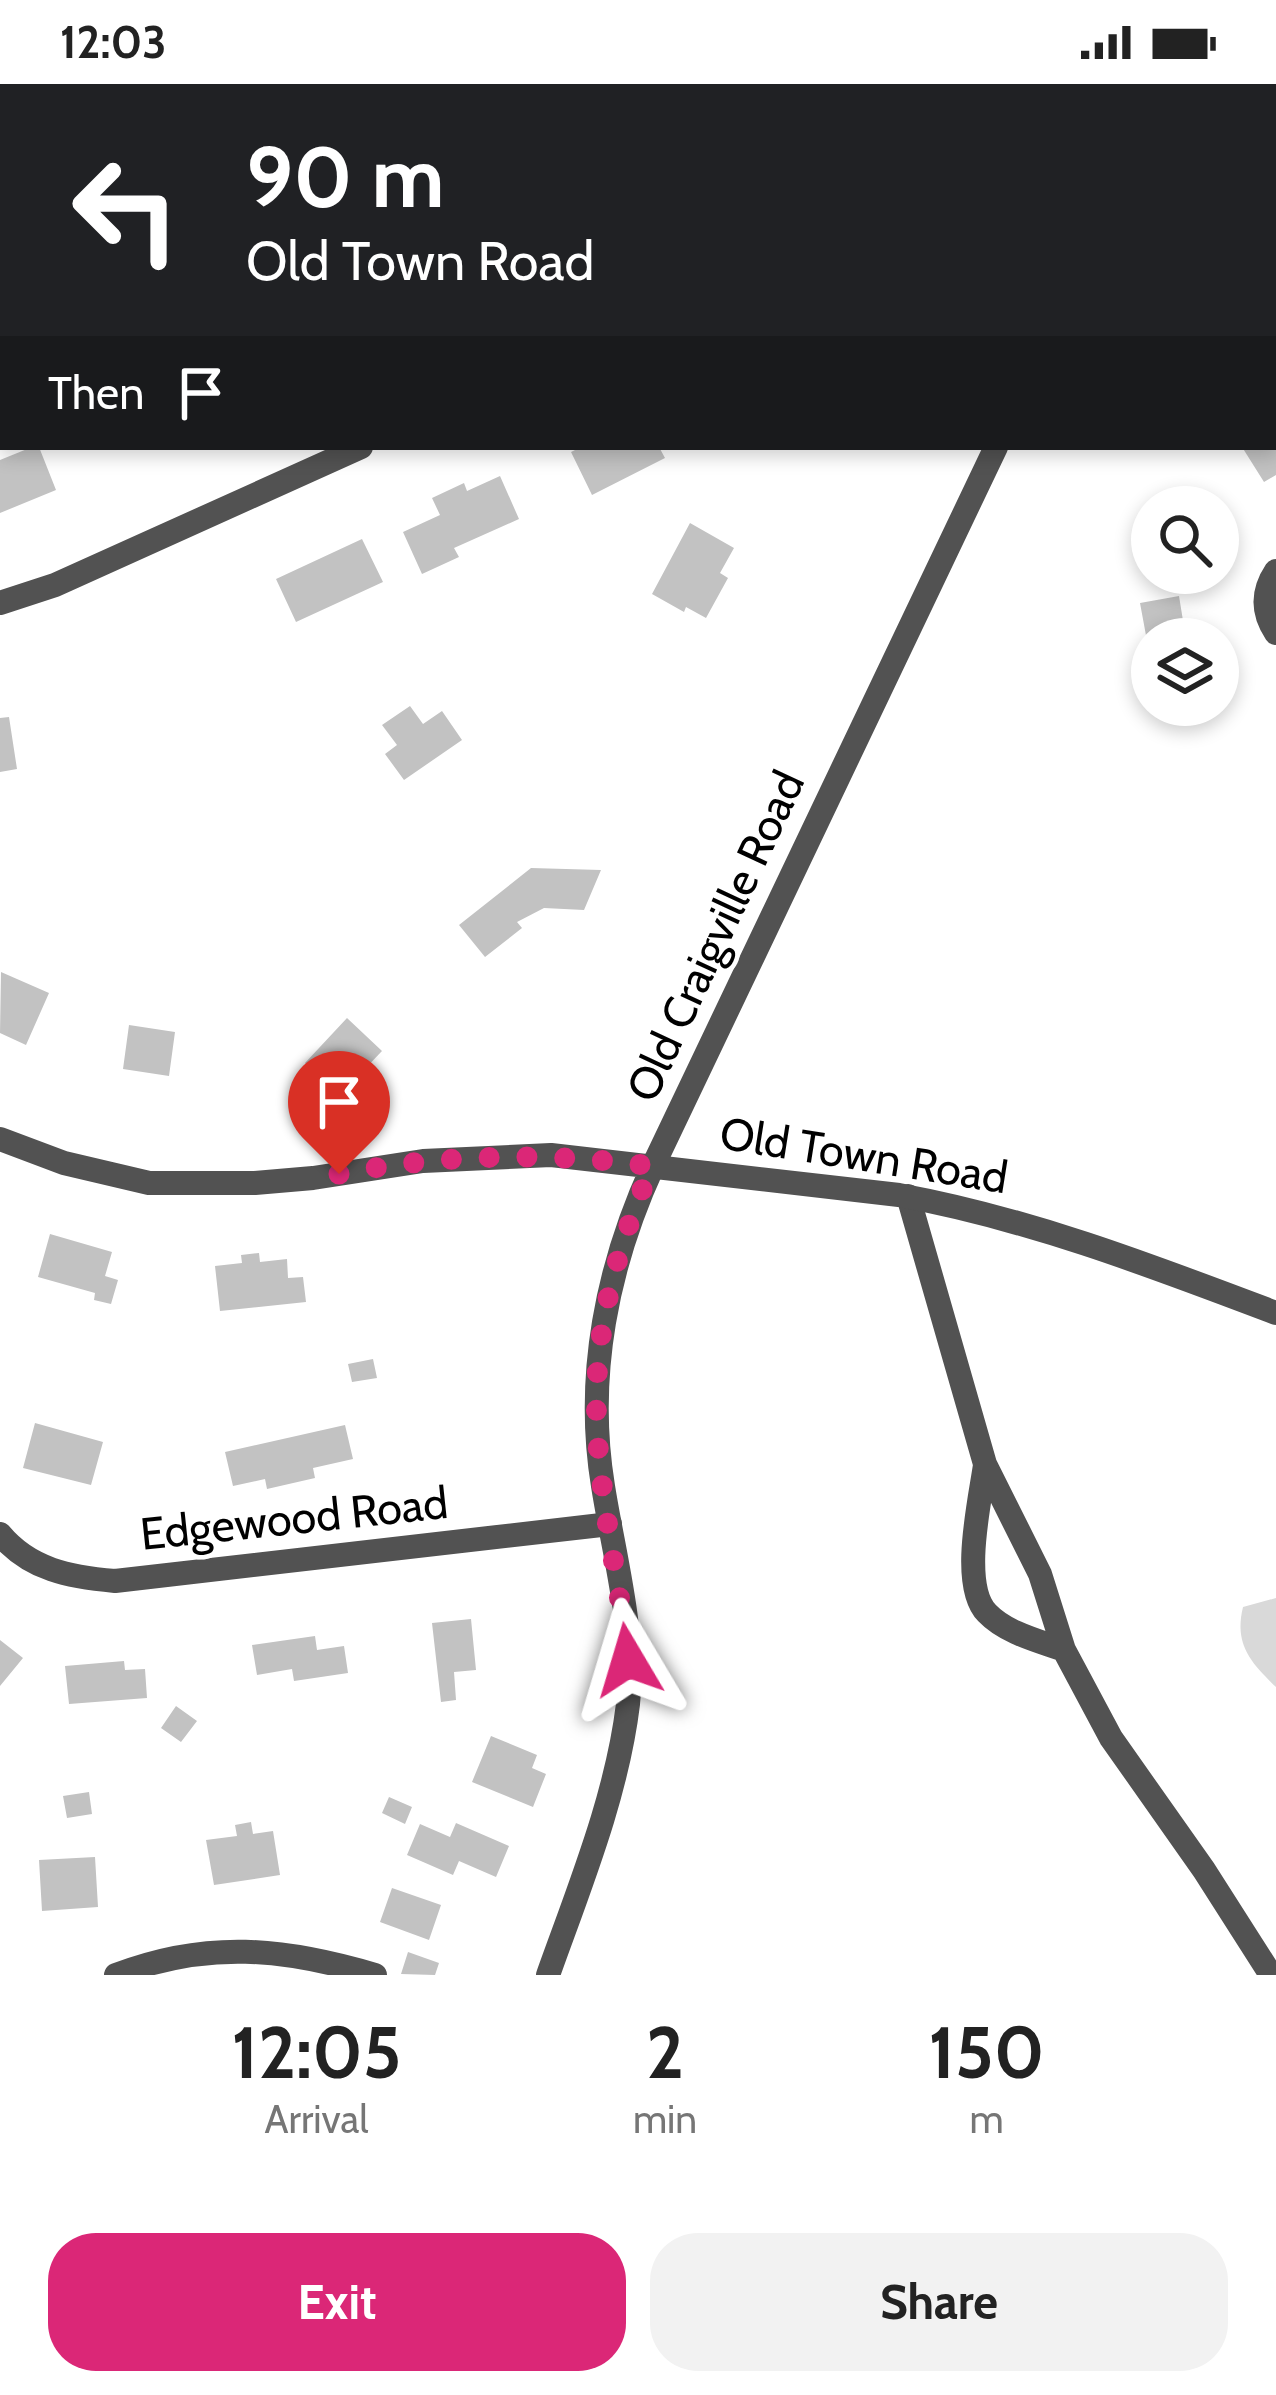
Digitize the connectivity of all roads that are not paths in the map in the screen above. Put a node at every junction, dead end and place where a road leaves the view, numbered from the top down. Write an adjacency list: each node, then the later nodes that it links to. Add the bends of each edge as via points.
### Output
1 (354, 450): 4 (street)
2 (995, 450): 7 (street, Old Craigville Road)
3 (1276, 571): 5 (street, via 1265,604)
4 (0, 603)
5 (1276, 633)
6 (0, 1139): 7 (street, Old Town Road, via 148,1183 255,1183 503,1156)
7 (652, 1166): 8 (street, Old Town Road); 11 (street, Old Craigville Road, via 602,1325 598,1422)
8 (908, 1196): 9 (street, Old Town Road, via 1072,1238); 10 (street)
9 (1276, 1313)
10 (985, 1464): 13 (street, via 1040,1574); 13 (street, via 973,1555 984,1611)
11 (610, 1524): 12 (street, Edgewood Road, via 115,1581 59,1574); 16 (street, Old Craigville Road, via 628,1702 606,1801)
12 (0, 1534)
13 (1064, 1650): 17 (street, via 1112,1738)
14 (116, 1975): 15 (street, via 243,1950 311,1956)
15 (376, 1975)
16 (548, 1975)
17 (1271, 1975)

